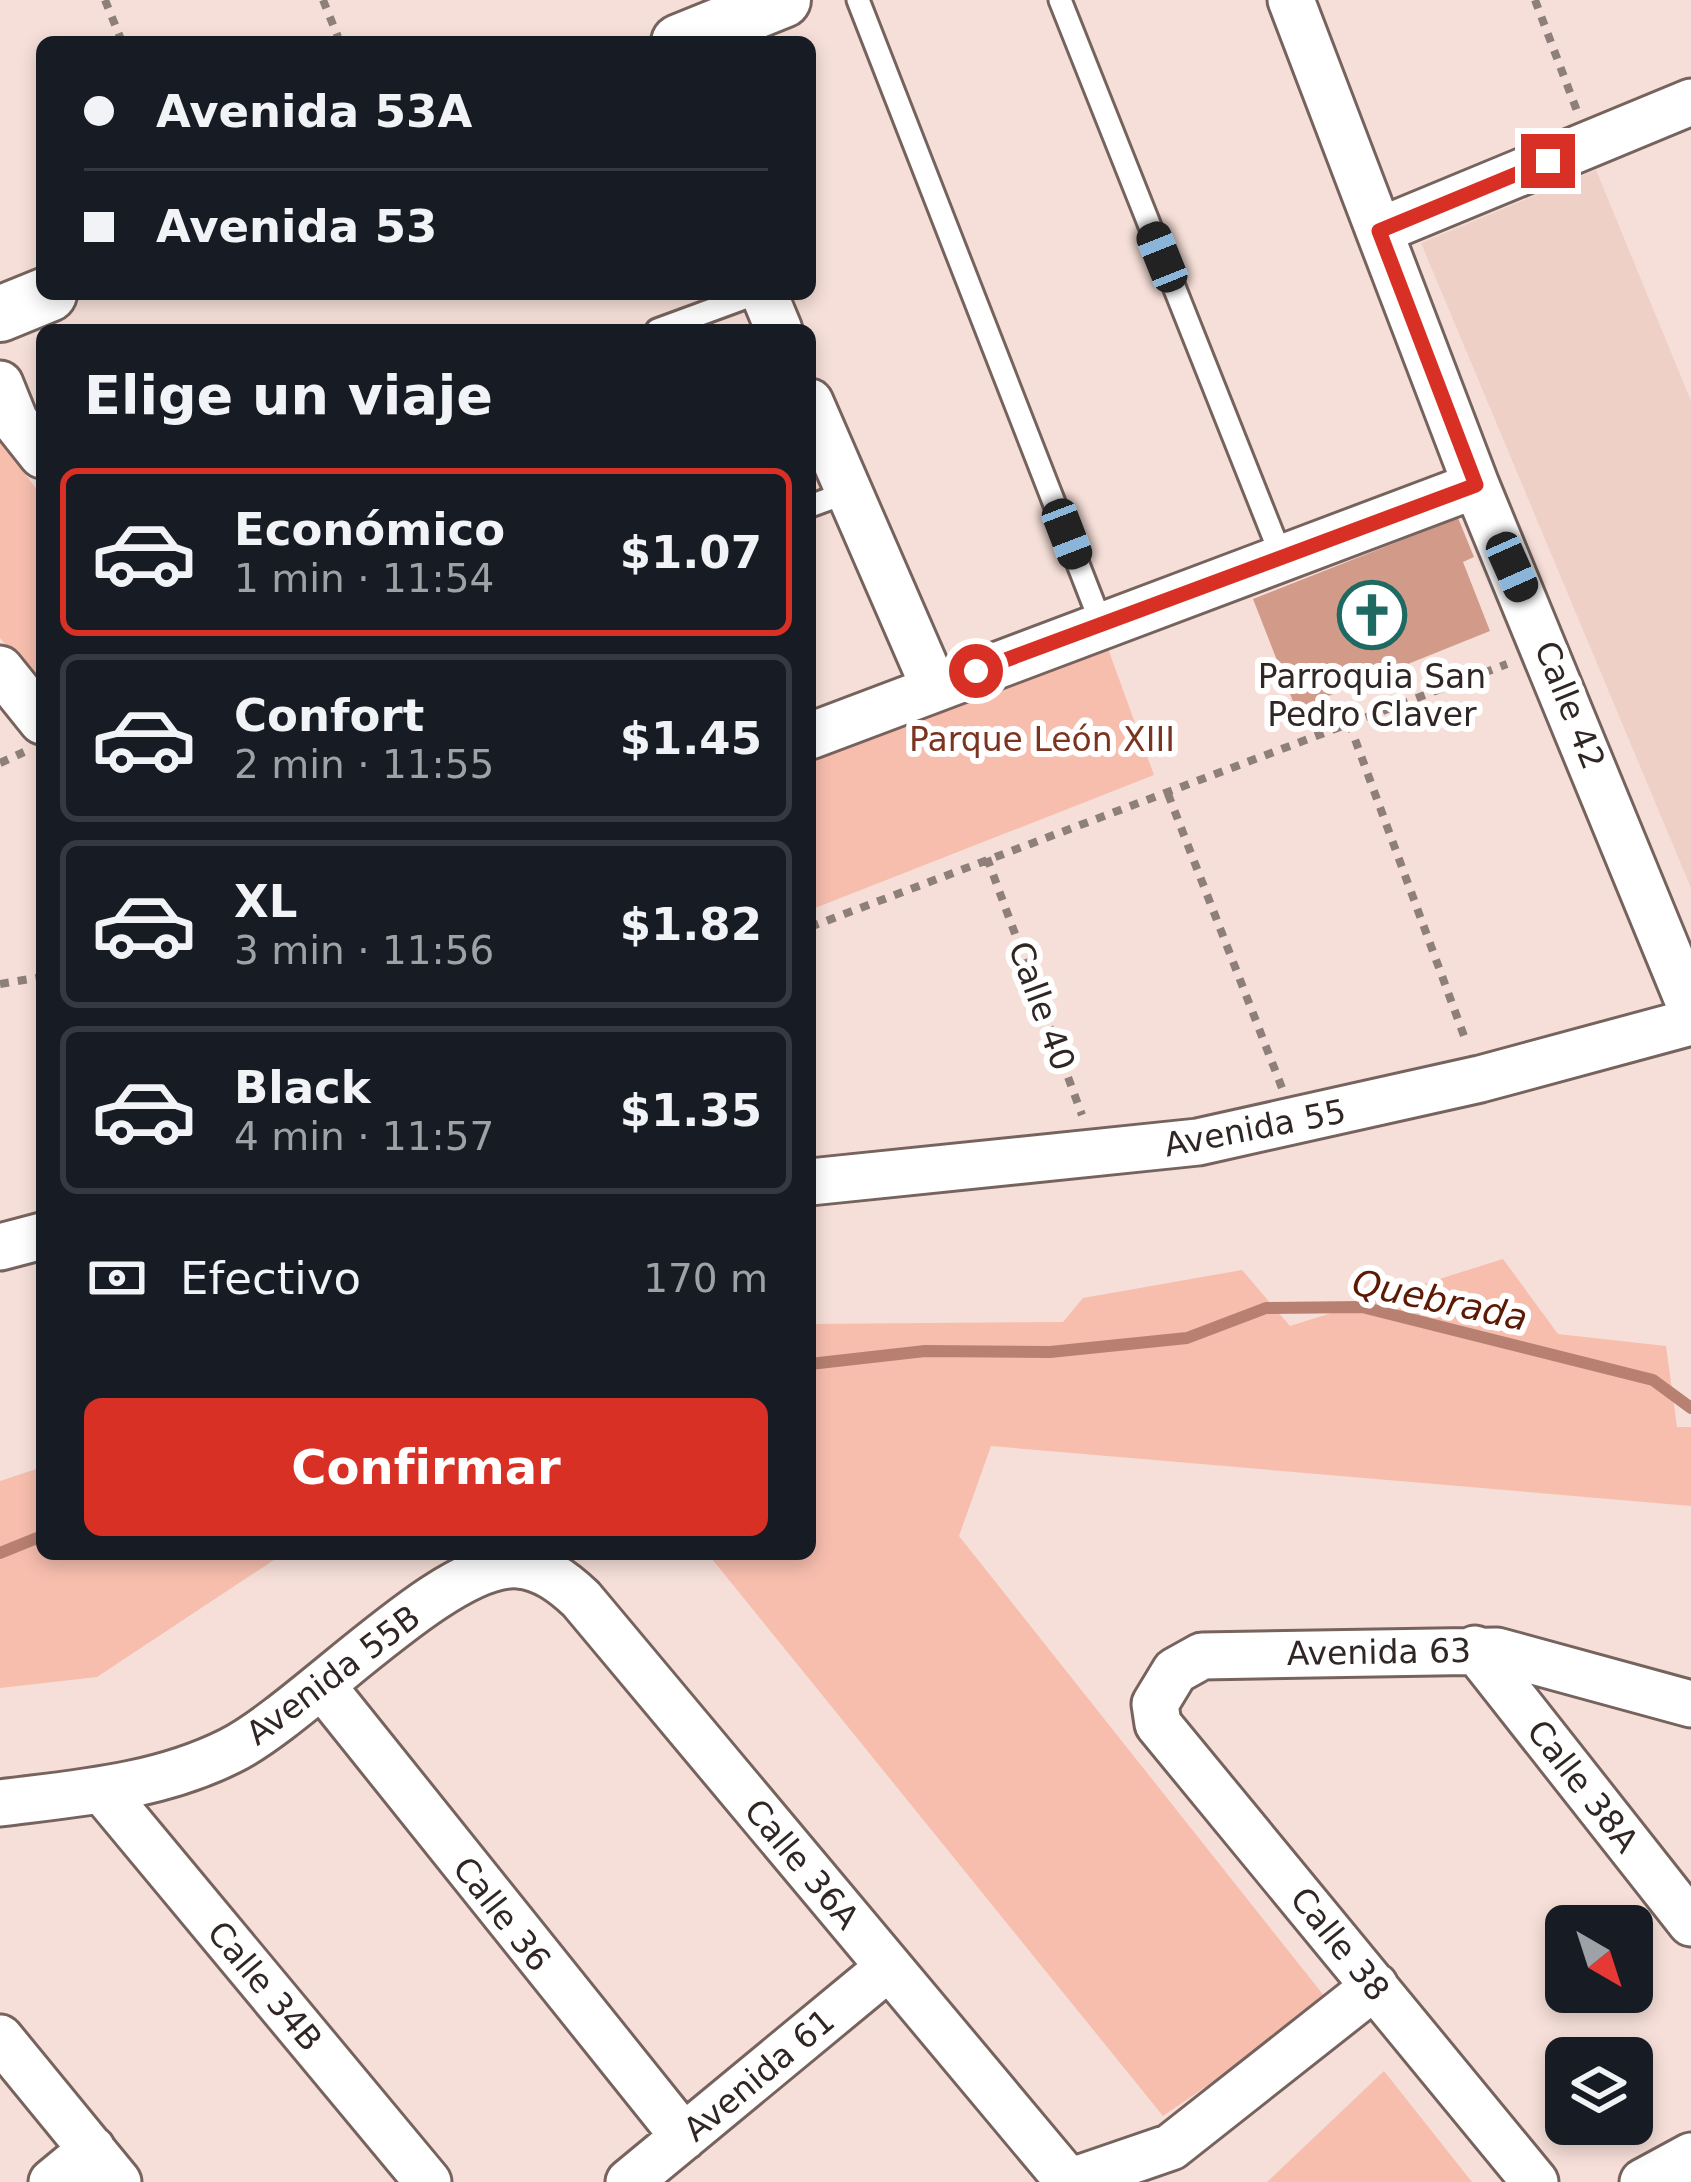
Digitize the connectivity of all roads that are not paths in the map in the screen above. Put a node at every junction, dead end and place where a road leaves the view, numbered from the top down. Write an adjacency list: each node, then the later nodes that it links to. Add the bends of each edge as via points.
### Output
1 (783, 0): 5 (street)
2 (858, 0): 18 (lane)
3 (1060, 0): 17 (lane)
4 (1292, 0): 7 (street, Calle 42)
5 (694, 36)
6 (1691, 102): 7 (street)
7 (1379, 231): 15 (street, Calle 42)
8 (36, 299): 10 (street)
9 (742, 300): 11 (lane)
10 (0, 314)
11 (674, 324)
12 (0, 385): 14 (street)
13 (816, 433): 16 (street)
14 (36, 447)
15 (1476, 485): 17 (street); 23 (street, Calle 42)
16 (829, 499): 20 (street)
17 (1282, 558): 18 (street)
18 (1101, 623): 20 (street)
19 (0, 669): 21 (street)
20 (934, 687): 22 (street)
21 (36, 714)
22 (816, 734)
23 (1691, 1008)
24 (1691, 1022): 25 (street, Avenida 55, via 1295,1123 1097,1154)
25 (816, 1181)
26 (36, 1238): 27 (street)
27 (0, 1247)
28 (520, 1565): 30 (street, Avenida 55B, via 449,1587); 36 (street, Calle 36A, via 581,1599)
29 (1475, 1649): 31 (street, Avenida 63, via 1202,1656 1175,1671); 32 (street, Avenida 63); 35 (street, Calle 38A)
30 (324, 1688): 33 (street, Avenida 55B, via 233,1750 160,1779); 39 (street, Calle 36)
31 (1155, 1704): 37 (street, Calle 38, via 1158,1724)
32 (1691, 1704)
33 (102, 1790): 34 (street, Avenida 55B); 43 (street, Calle 34B)
34 (0, 1802)
35 (1691, 1923)
36 (889, 1967): 39 (street, Avenida 61); 45 (street, Calle 36A)
37 (1375, 1986): 45 (street, via 1171,2147); 46 (street, Calle 38)
38 (0, 2038): 41 (street)
39 (684, 2137): 44 (street, Avenida 61)
40 (1691, 2156): 47 (street)
41 (105, 2166): 42 (street)
42 (52, 2182)
43 (428, 2182)
44 (629, 2182)
45 (1070, 2182)
46 (1534, 2182)
47 (1643, 2182)

